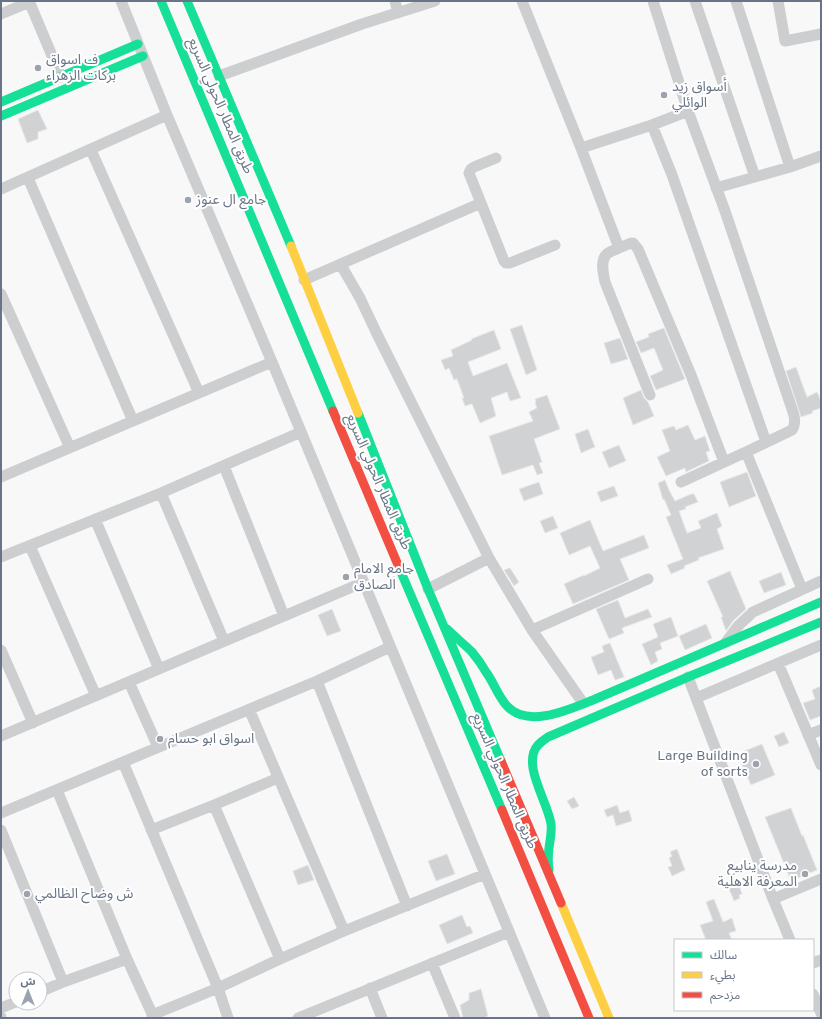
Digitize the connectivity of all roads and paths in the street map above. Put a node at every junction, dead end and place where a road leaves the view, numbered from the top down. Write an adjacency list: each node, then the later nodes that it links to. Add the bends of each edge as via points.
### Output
1 (121, 1): 15 (street)
2 (161, 1): 34 (main road, طريق المطار الحولي السريع)
3 (187, 1): 17 (main road, طريق المطار الحولي السريع)
4 (395, 1): 12 (street)
5 (435, 1): 12 (street)
6 (522, 1): 24 (street)
7 (653, 1): 20 (street)
8 (695, 1): 29 (street)
9 (736, 1): 28 (street)
10 (778, 1): 14 (street, via 785,41)
11 (30, 2): 13 (street); 18 (street)
12 (398, 13): 17 (street)
13 (1, 14)
14 (821, 34)
15 (138, 44): 16 (street); 18 (main road)
16 (143, 56): 21 (main road); 22 (street)
17 (219, 76): 34 (main road, طريق المطار الحولي السريع)
18 (61, 77): 19 (main road)
19 (1, 102)
20 (688, 111): 23 (street); 31 (street)
21 (1, 116)
22 (167, 116): 25 (street); 41 (street)
23 (652, 125): 24 (street); 46 (street)
24 (581, 148): 36 (street)
25 (91, 150): 30 (street); 42 (street)
26 (821, 156): 28 (street)
27 (496, 158): 33 (street, via 470,171)
28 (790, 167): 29 (street)
29 (755, 177): 31 (street)
30 (28, 178): 32 (street); 44 (street)
31 (716, 188): 46 (street, via 794,412 792,430)
32 (1, 189)
33 (481, 204): 35 (street, via 506,263); 38 (street)
34 (266, 219): 37 (main road, طريق المطار الحولي السريع); 37 (main road, طريق المطار الحولي السريع)
35 (555, 245)
36 (619, 248): 43 (street, via 607,253 604,259 605,282); 49 (street, via 634,243 638,249)
37 (283, 259): 39 (main road, طريق المطار الحولي السريع); 119 (main road, طريق المطار الحولي السريع)
38 (341, 265): 39 (street); 57 (street, via 360,298)
39 (304, 280): 61 (main road, طريق المطار الحولي السريع)
40 (1, 294): 47 (street)
41 (272, 362): 42 (street); 45 (street)
42 (199, 393): 44 (street)
43 (650, 395)
44 (133, 421): 47 (street)
45 (302, 432): 50 (street); 60 (street)
46 (766, 442): 48 (street)
47 (70, 448): 51 (street)
48 (746, 452): 49 (street); 62 (street)
49 (724, 462): 52 (street)
50 (224, 466): 53 (street); 65 (street)
51 (2, 473)
52 (682, 482)
53 (161, 493): 54 (street); 69 (street)
54 (95, 519): 55 (street); 75 (street)
55 (30, 546): 56 (street); 79 (street)
56 (1, 557)
57 (489, 558): 61 (street); 68 (street)
58 (648, 578): 68 (street)
59 (821, 581): 62 (street)
60 (364, 582): 65 (street); 72 (street)
61 (428, 589): 66 (main road, طريق المطار الحولي السريع)
62 (802, 589): 70 (street, via 753,612)
63 (821, 602): 64 (main road)
64 (807, 608): 67 (main road, via 816,614); 70 (main road)
65 (284, 616): 69 (street)
66 (441, 618): 81 (main road, via 452,635 475,656 510,710 522,716 536,717); 98 (main road, طريق المطار الحولي السريع)
67 (819, 623): 76 (main road)
68 (532, 630): 81 (street)
69 (224, 641): 75 (street)
70 (725, 643): 81 (main road)
71 (821, 645): 74 (street)
72 (390, 647): 77 (street); 96 (street)
73 (1, 650): 83 (street)
74 (778, 663): 80 (street); 85 (street)
75 (159, 669): 78 (street)
76 (688, 677): 80 (street); 98 (main road, via 548,737 536,747 532,756 532,767 551,821 552,835 548,860)
77 (317, 681): 82 (street); 100 (street)
78 (129, 682): 79 (street); 87 (street)
79 (96, 696): 83 (street)
80 (696, 698): 99 (street)
81 (583, 703)
82 (249, 709): 87 (street); 90 (street)
83 (33, 723): 86 (street)
84 (821, 730): 85 (street)
85 (808, 735): 89 (street)
86 (1, 736)
87 (158, 747): 88 (street)
88 (123, 762): 91 (street); 95 (street)
89 (821, 765)
90 (278, 778): 92 (street); 101 (street)
91 (57, 790): 93 (street); 104 (street)
92 (214, 805): 95 (street); 105 (street)
93 (1, 813)
94 (1, 830): 107 (street)
95 (151, 830): 108 (street)
96 (485, 874): 100 (street); 102 (street)
97 (821, 879): 99 (street)
98 (552, 883): 120 (main road, طريق المطار الحولي السريع)
99 (773, 899): 103 (street)
100 (407, 906): 101 (street)
101 (344, 930): 105 (street)
102 (509, 932): 106 (street); 118 (street)
103 (790, 939)
104 (127, 959): 107 (street); 113 (street)
105 (280, 959): 108 (street)
106 (432, 963): 109 (street); 117 (street)
107 (63, 982): 110 (street)
108 (218, 988): 113 (street); 115 (street)
109 (370, 988): 114 (street); 116 (street)
110 (48, 989)
111 (814, 996): 112 (street)
112 (821, 1013)
113 (153, 1016)
114 (303, 1017)
115 (228, 1018)
116 (382, 1018)
117 (455, 1018)
118 (545, 1018)
119 (589, 1018)
120 (609, 1018)

